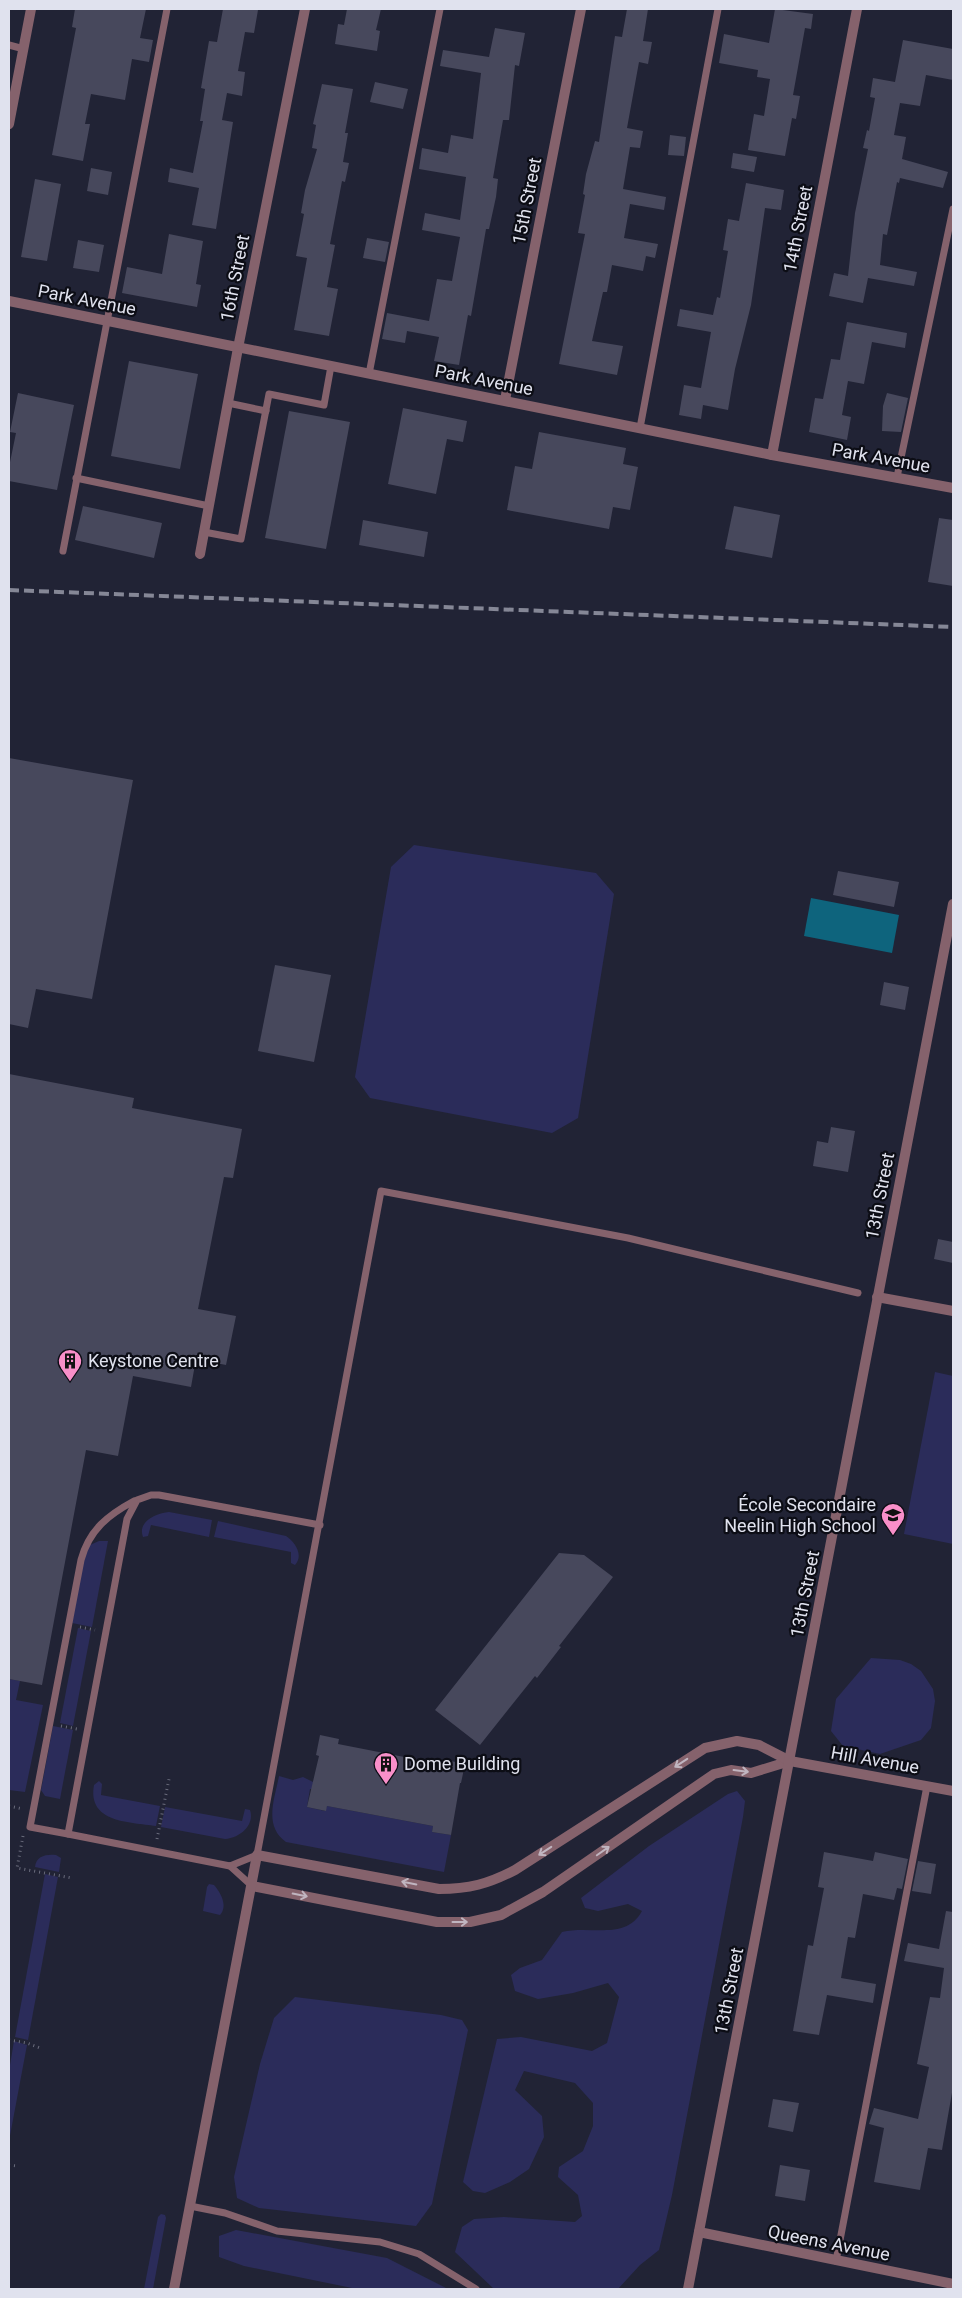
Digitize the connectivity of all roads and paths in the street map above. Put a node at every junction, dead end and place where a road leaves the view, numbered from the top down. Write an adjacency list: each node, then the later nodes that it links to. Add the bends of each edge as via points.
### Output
1 (31, 9): 9 (street)
2 (167, 9): 13 (lane)
3 (305, 9): 14 (street, 16th Street)
4 (440, 9): 16 (lane)
5 (581, 9): 17 (street, 15th Street)
6 (718, 9): 20 (lane)
7 (856, 9): 21 (street, 14th Street)
8 (9, 45): 9 (lane)
9 (24, 49): 10 (street)
10 (9, 124)
11 (953, 209): 23 (lane)
12 (9, 301): 13 (street, Park Avenue)
13 (106, 321): 14 (street, Park Avenue); 22 (lane)
14 (238, 348): 15 (street, Park Avenue); 18 (street, 16th Street)
15 (331, 366): 16 (street, Park Avenue); 19 (lane, via 324,405 269,394)
16 (368, 374): 17 (street, Park Avenue)
17 (505, 400): 20 (street, Park Avenue)
18 (228, 403): 19 (lane); 25 (street, 16th Street)
19 (266, 410): 26 (lane, via 241,539)
20 (640, 428): 21 (street, Park Avenue)
21 (772, 455): 23 (street, Park Avenue)
22 (76, 478): 25 (lane); 27 (lane)
23 (897, 478): 24 (street, Park Avenue)
24 (953, 488)
25 (209, 506): 26 (street, 16th Street)
26 (204, 532): 28 (street, 16th Street)
27 (62, 551)
28 (200, 554)
29 (953, 904): 31 (street, 13th Street)
30 (858, 1293): 34 (lane, via 628,1238 381,1191)
31 (877, 1297): 32 (street); 39 (street, 13th Street)
32 (953, 1311)
33 (137, 1500): 34 (lane, via 159,1495); 45 (lane, via 127,1519); 45 (lane, via 102,1522 88,1540 81,1560 30,1827)
34 (320, 1525): 48 (lane)
35 (74, 1626): 36 (path)
36 (92, 1630)
37 (56, 1724): 38 (path)
38 (73, 1728)
39 (790, 1761): 41 (street, Hill Avenue); 48 (street, one-way to 48, via 759,1745 737,1741 705,1748 515,1870 492,1882 464,1889 439,1889); 51 (street, one-way to 39, via 437,1922 470,1922 501,1915 542,1892 714,1774 731,1770 751,1772); 57 (street, 13th Street)
40 (168, 1779): 47 (path)
41 (928, 1786): 42 (street, Hill Avenue); 58 (lane)
42 (953, 1791)
43 (9, 1806): 44 (path)
44 (28, 1810)
45 (68, 1834): 47 (lane)
46 (24, 1835): 50 (path, via 17,1868)
47 (155, 1851): 49 (lane)
48 (257, 1855): 49 (lane); 51 (street)
49 (230, 1866): 51 (lane)
50 (72, 1878)
51 (252, 1886): 56 (street)
52 (9, 2040): 53 (path)
53 (40, 2048)
54 (9, 2165): 55 (path)
55 (17, 2166)
56 (190, 2206): 60 (street); 61 (lane, via 225,2213 277,2230 380,2242 412,2252)
57 (699, 2232): 58 (street, Queens Avenue); 62 (street, 13th Street)
58 (836, 2261): 59 (street, Queens Avenue)
59 (953, 2284)
60 (174, 2289)
61 (476, 2289)
62 (688, 2289)

